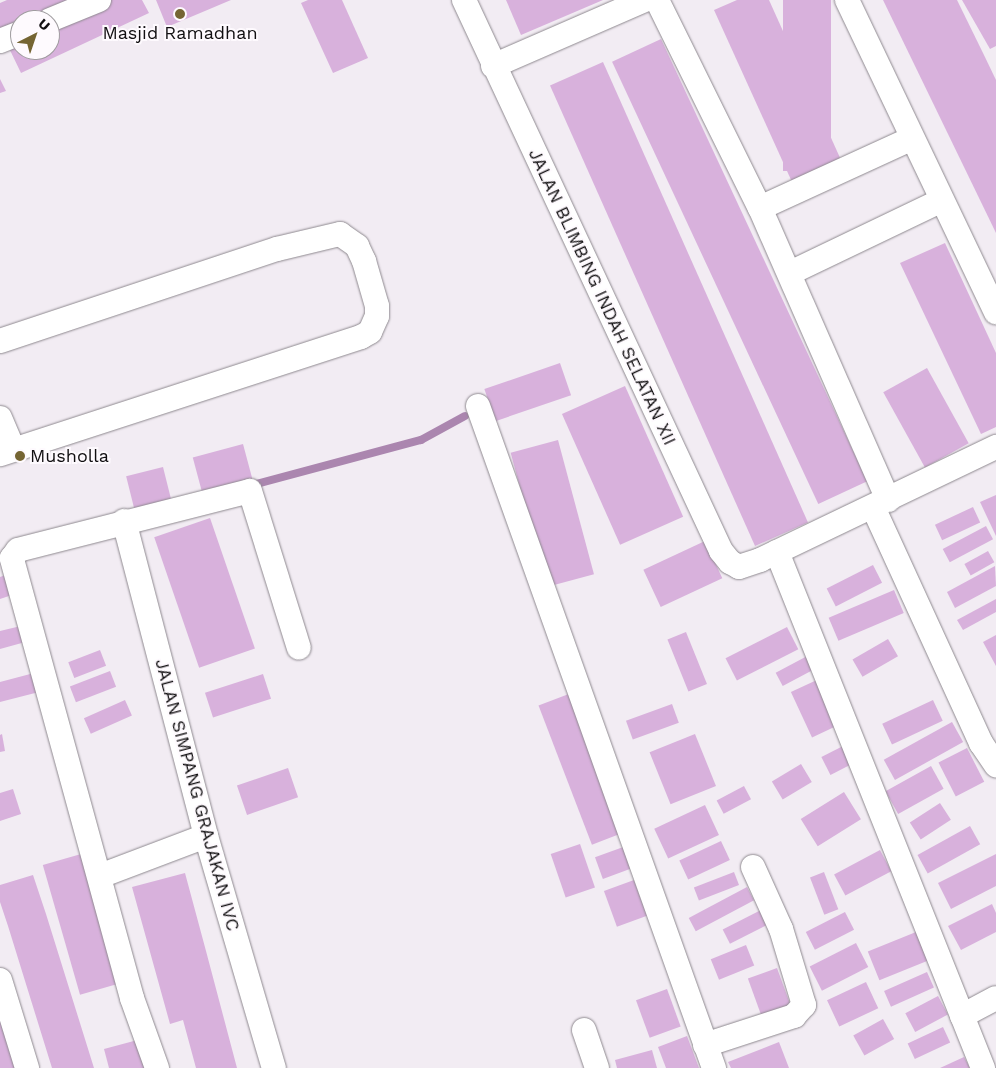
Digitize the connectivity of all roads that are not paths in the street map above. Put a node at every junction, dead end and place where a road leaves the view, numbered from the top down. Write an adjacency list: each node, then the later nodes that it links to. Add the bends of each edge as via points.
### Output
1 (99, 0): 6 (street)
2 (464, 0): 7 (street, JALAN BLIMBING INDAH SELATAN XII)
3 (645, 0): 7 (street)
4 (657, 0): 10 (street)
5 (847, 0): 8 (street)
6 (60, 16)
7 (493, 66): 20 (street, JALAN BLIMBING INDAH SELATAN XII, via 722,551 730,562 739,567)
8 (911, 139): 9 (street); 10 (street)
9 (940, 201): 11 (street); 12 (street)
10 (760, 208): 11 (street)
11 (790, 273): 18 (street)
12 (996, 312)
13 (0, 341): 17 (street, via 277,249 340,234 356,246 364,261 377,306 377,316 370,332 361,337)
14 (478, 406): 30 (street)
15 (0, 418): 17 (street)
16 (996, 447): 18 (street)
17 (6, 451)
18 (880, 504): 20 (street); 22 (street, via 981,743)
19 (124, 521): 21 (street, via 250,491); 23 (street, JALAN SIMPANG GRAJAKAN IVC); 25 (street, via 18,550 12,558)
20 (769, 556): 28 (street)
21 (299, 648)
22 (996, 765)
23 (206, 836): 25 (street); 33 (street, JALAN SIMPANG GRAJAKAN IVC)
24 (753, 866): 30 (street, via 781,929 804,1005 794,1016)
25 (100, 876): 32 (street, via 132,998)
26 (0, 980): 31 (street)
27 (996, 998): 28 (street)
28 (962, 1016): 36 (street)
29 (584, 1030): 34 (street)
30 (705, 1046): 35 (street)
31 (27, 1068)
32 (156, 1068)
33 (274, 1068)
34 (597, 1068)
35 (714, 1068)
36 (983, 1068)

